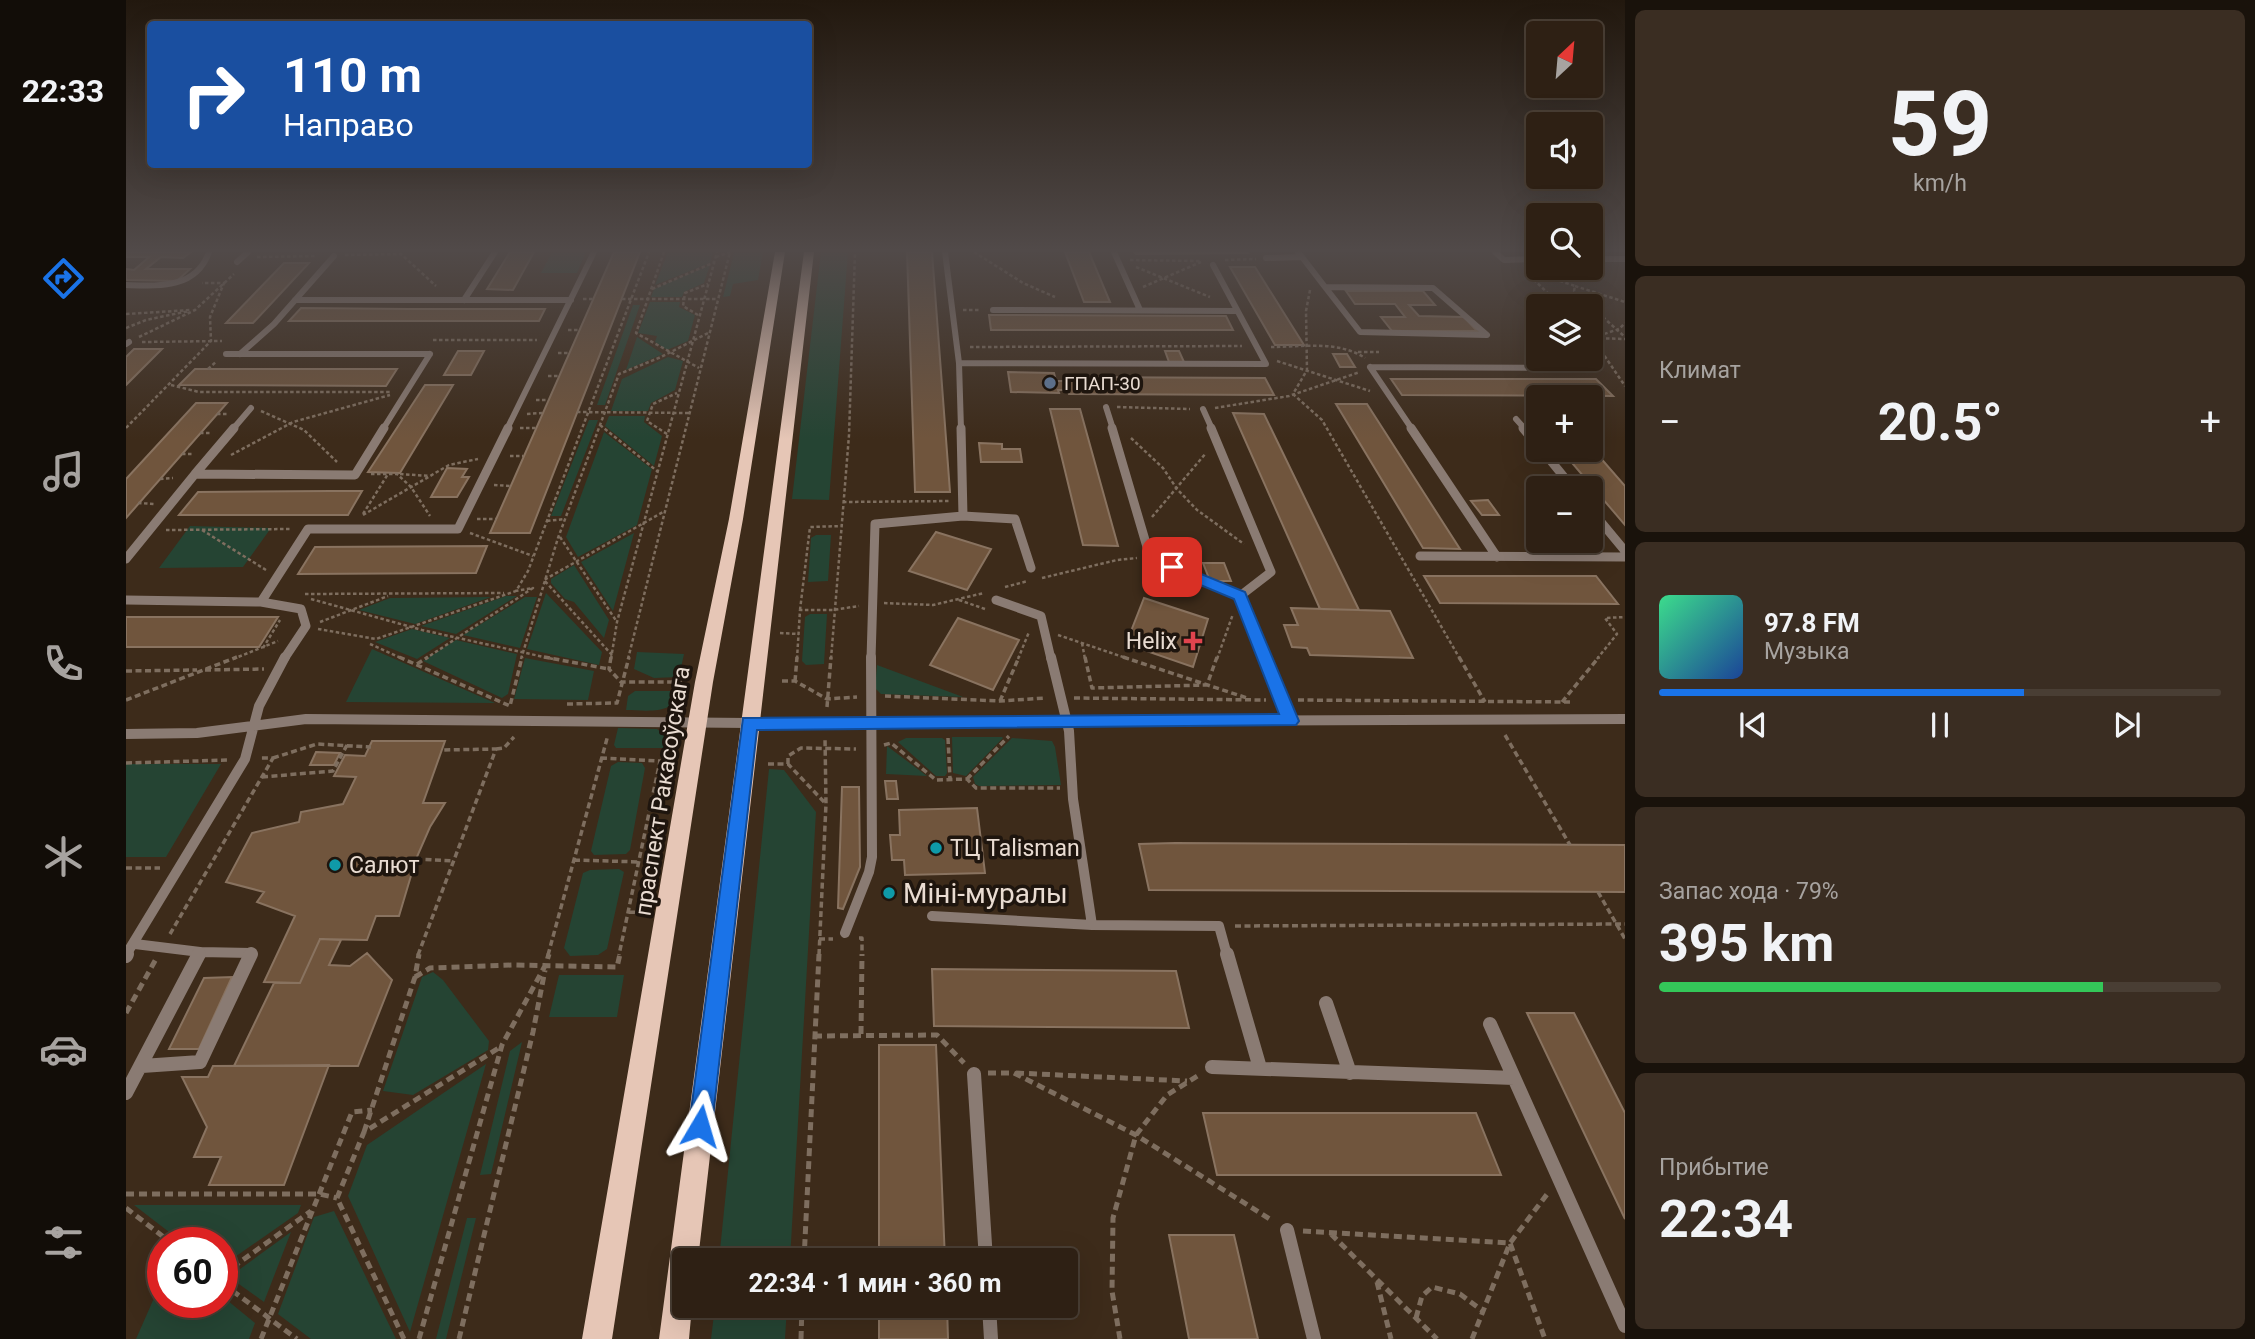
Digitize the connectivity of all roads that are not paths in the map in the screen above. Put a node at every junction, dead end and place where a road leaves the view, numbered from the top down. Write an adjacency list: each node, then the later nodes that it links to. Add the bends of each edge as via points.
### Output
1 (282, 314): 10 (lane)
2 (564, 314): 32 (lane, via 458,529 307,529)
3 (770, 314): 37 (main road, праспект Ракасоўскага)
4 (801, 314): 38 (main road)
5 (953, 314): 11 (lane)
6 (1239, 314): 11 (lane, via 1266,364)
7 (1346, 314): 8 (lane, via 1360,332 1487,335)
8 (1463, 314)
9 (226, 354): 10 (lane)
10 (240, 354): 19 (lane, via 430,354 351,474)
11 (959, 363): 21 (lane)
12 (1526, 368): 25 (lane, via 1370,367)
13 (1105, 407): 29 (lane, via 1150,557)
14 (251, 408): 19 (lane)
15 (1203, 409): 29 (lane, via 1271,572)
16 (1516, 419): 17 (lane)
17 (1526, 431)
18 (1552, 462): 20 (lane)
19 (195, 474): 27 (lane)
20 (1563, 476)
21 (963, 516): 28 (lane, via 1015,519); 35 (lane, via 875,524)
22 (1603, 524): 23 (lane)
23 (1625, 551)
24 (1420, 556): 25 (lane)
25 (1497, 557): 26 (lane)
26 (1625, 557)
27 (126, 559)
28 (1031, 568)
29 (1240, 596): 34 (lane)
30 (126, 600): 32 (lane)
31 (996, 600): 36 (lane, via 1041,616)
32 (261, 602): 39 (lane, via 301,609 306,626 277,669 259,706)
33 (1625, 719): 34 (lane)
34 (1290, 721): 36 (lane)
35 (870, 722): 36 (lane); 38 (lane); 43 (lane, via 872,858)
36 (1067, 722): 42 (lane)
37 (698, 723): 38 (lane); 39 (lane, via 306,719); 60 (main road, праспект Ракасоўскага)
38 (749, 723): 61 (main road)
39 (255, 727): 40 (lane); 44 (lane, via 245,759)
40 (126, 734)
41 (932, 915): 42 (lane)
42 (1092, 925): 51 (lane, via 1219,926)
43 (844, 937)
44 (135, 944): 45 (lane); 46 (lane)
45 (200, 952): 49 (lane); 49 (lane, via 251,953 200,1062)
46 (126, 956)
47 (1326, 1003): 52 (lane)
48 (1490, 1024): 54 (lane)
49 (142, 1066): 55 (lane)
50 (1212, 1067): 51 (lane)
51 (1259, 1069): 52 (lane)
52 (1350, 1073): 54 (lane)
53 (974, 1074): 57 (lane)
54 (1514, 1078): 59 (lane)
55 (126, 1093)
56 (1287, 1230): 63 (lane)
57 (985, 1248)
58 (990, 1318): 62 (lane)
59 (1625, 1326)
60 (597, 1339)
61 (674, 1339)
62 (991, 1339)
63 (1314, 1339)

